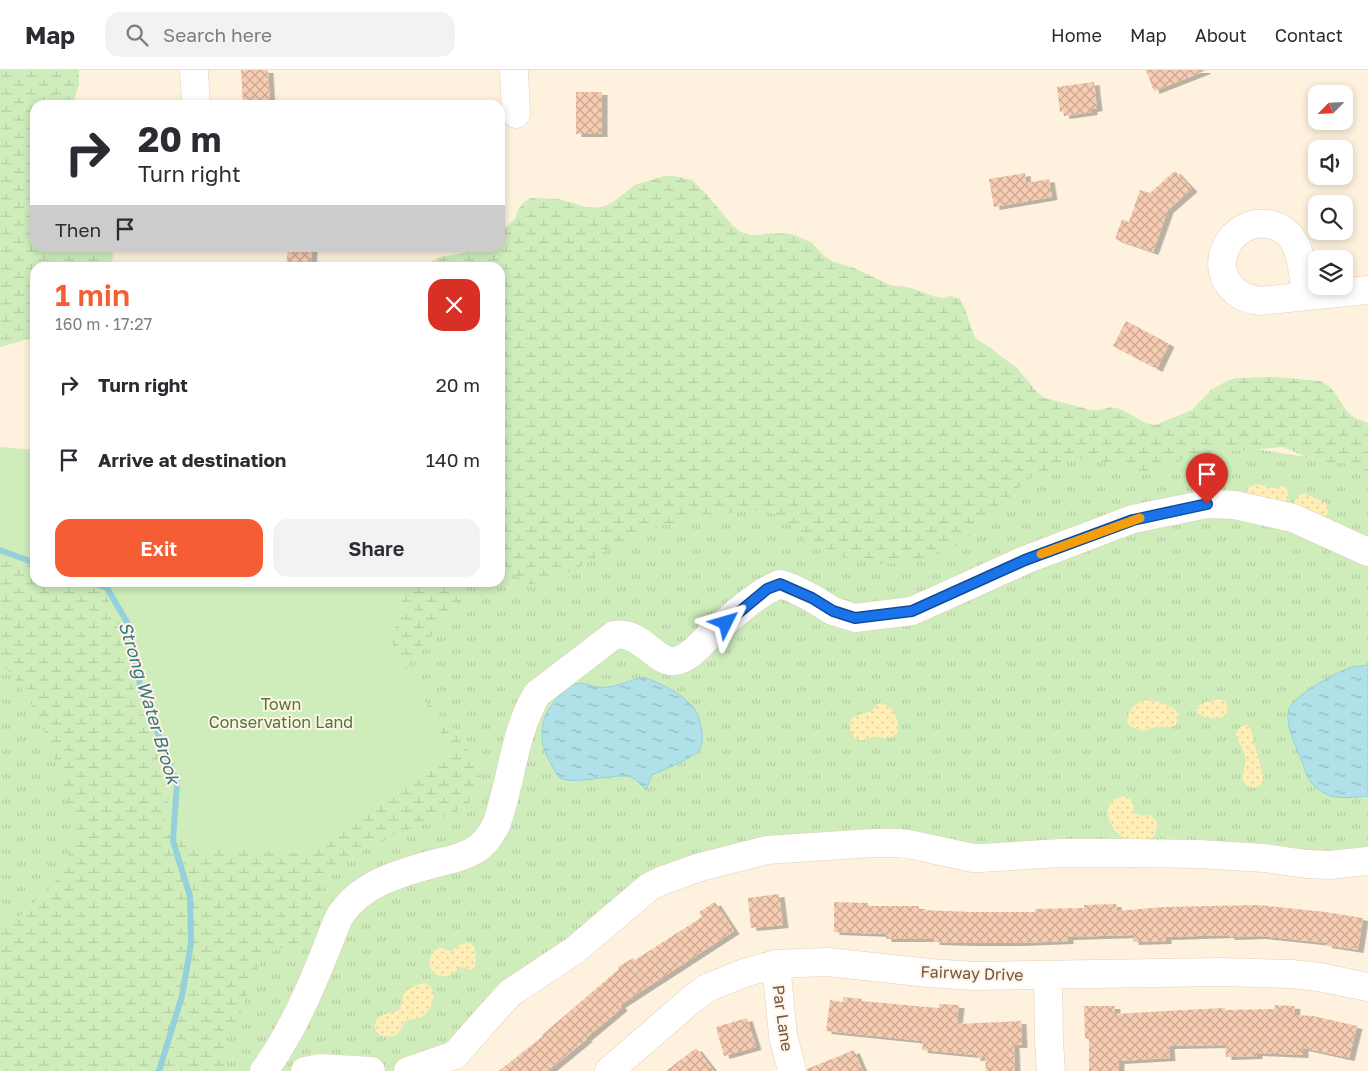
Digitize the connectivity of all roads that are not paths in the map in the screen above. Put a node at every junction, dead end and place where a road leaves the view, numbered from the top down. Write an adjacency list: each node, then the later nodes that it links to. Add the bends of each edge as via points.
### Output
1 (194, 70): 3 (street)
2 (514, 70): 4 (street)
3 (196, 100)
4 (516, 114)
5 (1368, 290): 6 (street)
6 (1306, 296)
7 (1368, 552): 12 (street, via 1293,518 1235,505 1207,504 1133,520 1025,560 912,611 855,618 833,611 780,584 767,589 678,660 663,658 633,637 614,635 537,694 521,731 496,825 480,847 456,858 397,874 348,904 338,919 289,1033)
8 (1368, 861): 15 (street, via 1330,865 1198,854 1126,853 981,858 898,843 767,850 734,857 661,880 648,888 575,950 510,993 455,1055)
9 (776, 964): 10 (street, Fairway Drive, via 828,962 975,976); 16 (street, Fairway Drive, via 744,972 707,988); 17 (street, Par Lane, via 783,1035)
10 (1048, 975): 11 (street, Fairway Drive, via 1292,974 1319,976); 18 (street)
11 (1368, 987)
12 (264, 1071)
13 (306, 1071): 14 (street, via 320,1068)
14 (371, 1071)
15 (408, 1071)
16 (609, 1071)
17 (792, 1071)
18 (1051, 1071)

